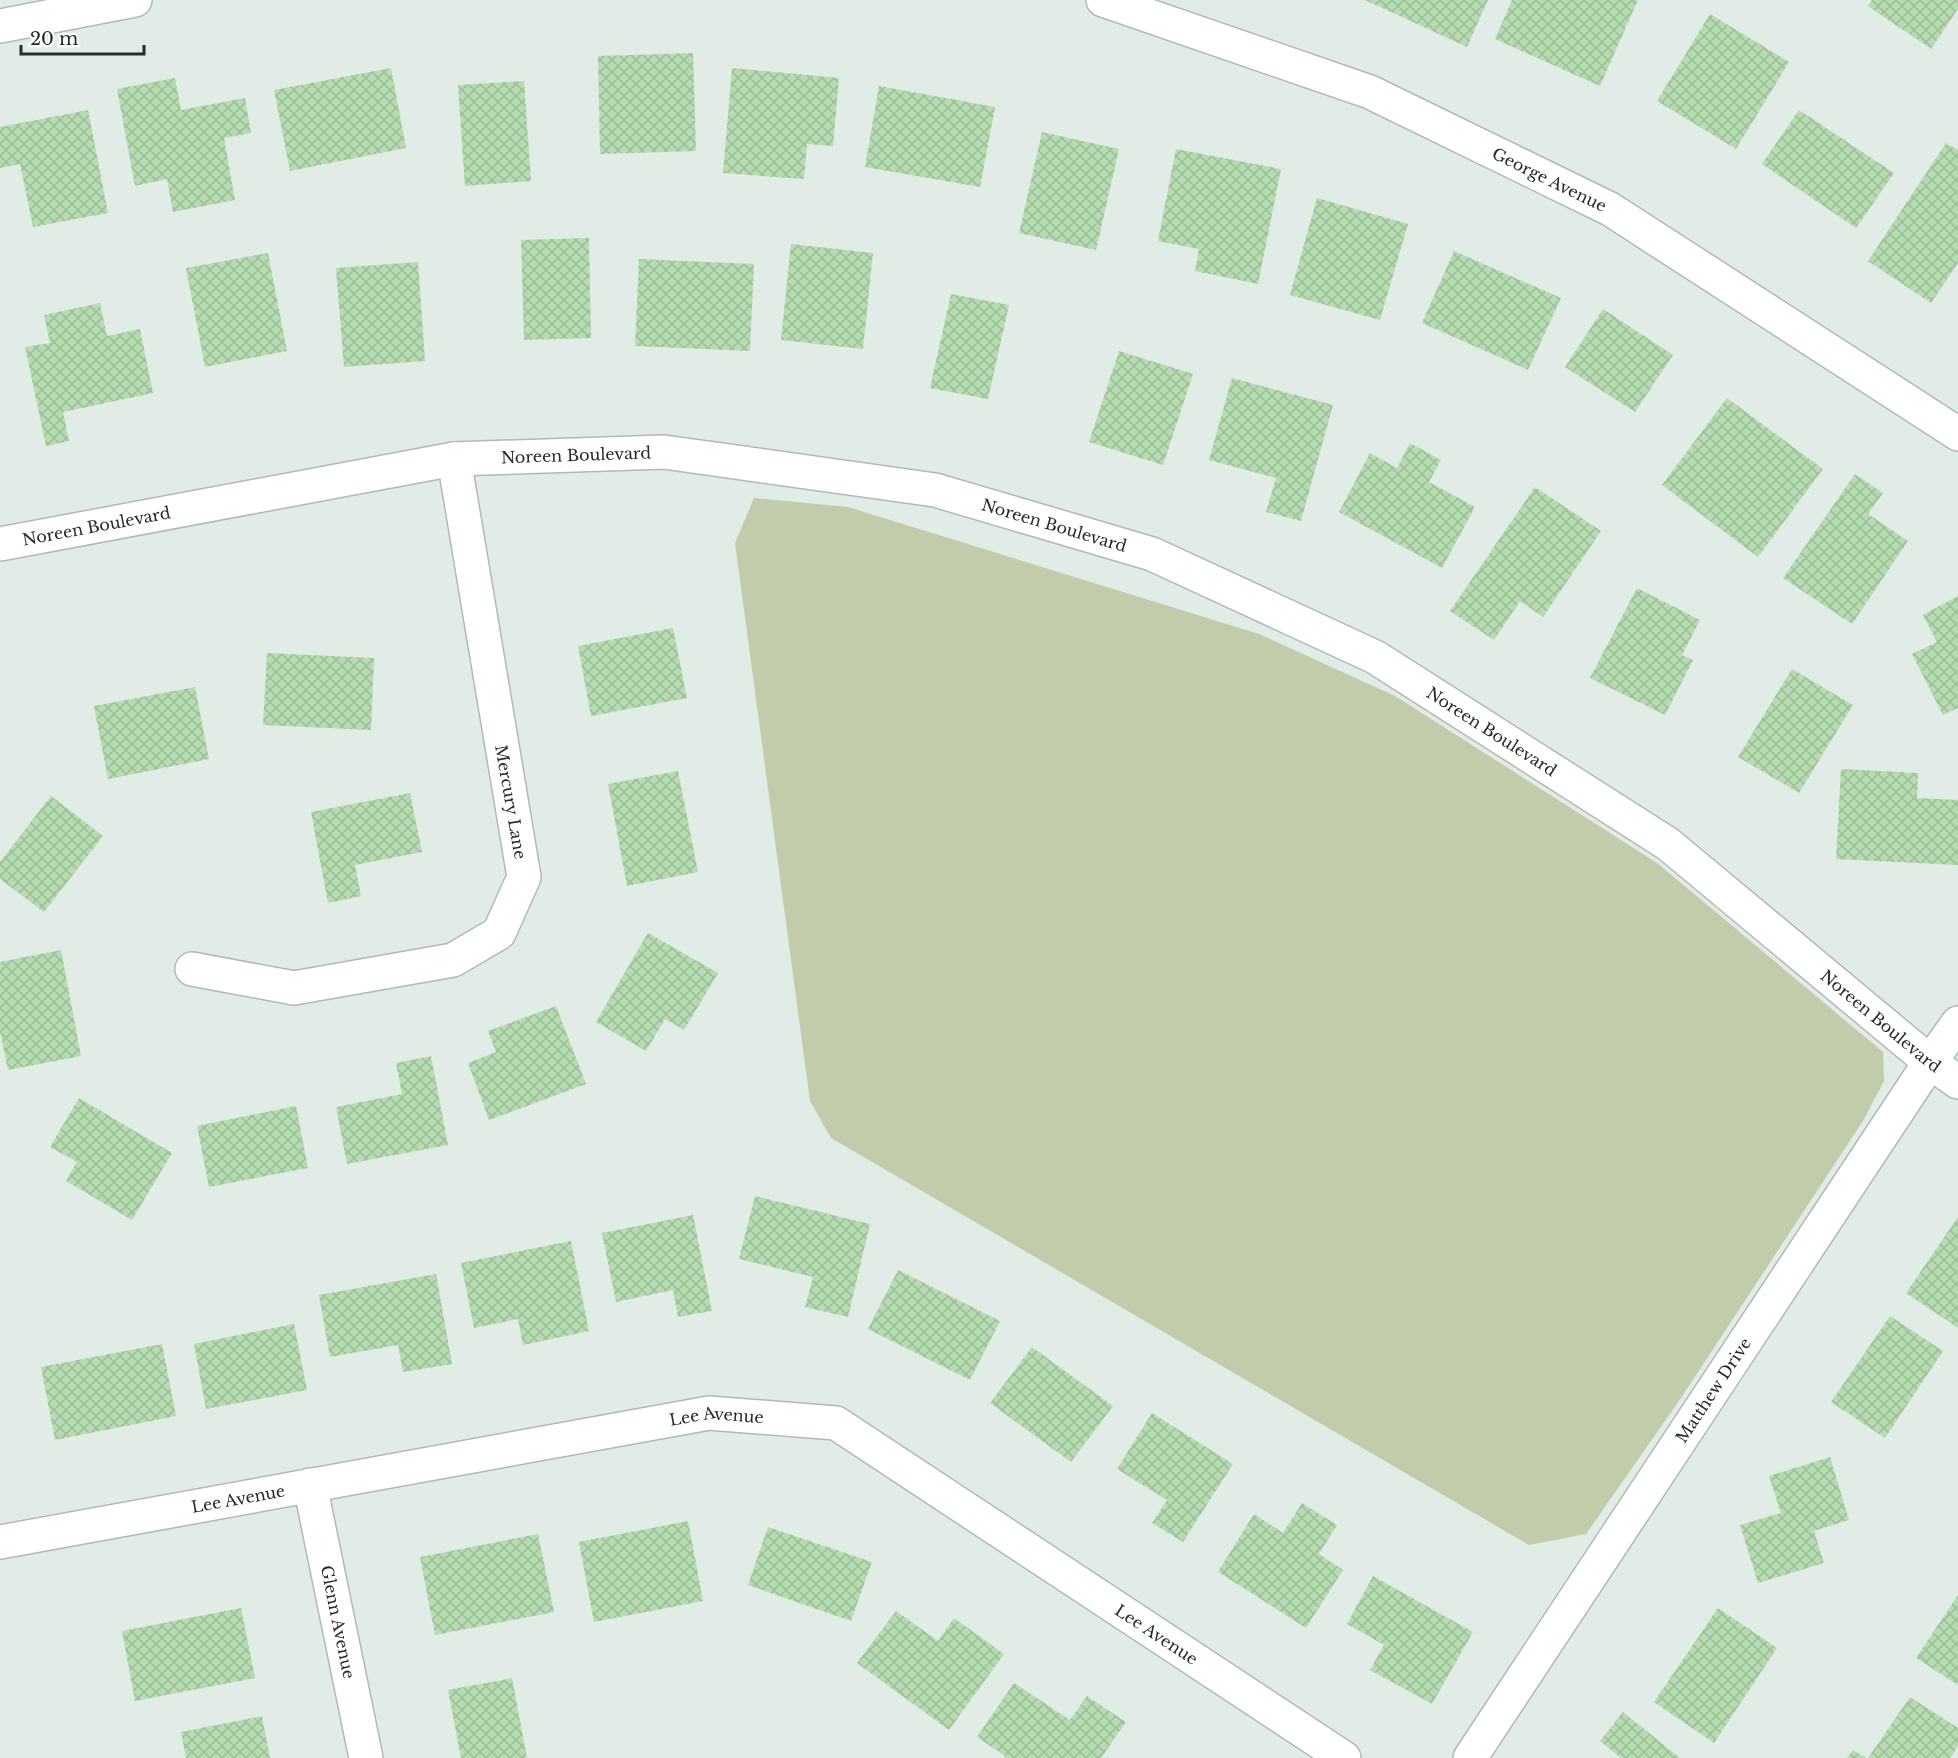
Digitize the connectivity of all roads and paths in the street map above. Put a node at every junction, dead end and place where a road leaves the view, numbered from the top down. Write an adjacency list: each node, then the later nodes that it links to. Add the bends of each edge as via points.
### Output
1 (135, 0): 3 (street)
2 (1103, 0): 4 (street, George Avenue, via 1370,92 1610,209)
3 (0, 26)
4 (1958, 434)
5 (454, 459): 6 (street, Noreen Boulevard); 7 (street, Mercury Lane, via 524,877 499,933 453,960 294,988); 9 (street, Noreen Boulevard, via 664,452 935,490 1152,554 1375,657 1668,844)
6 (0, 544)
7 (192, 969)
8 (1958, 1023): 9 (street, Matthew Drive)
9 (1930, 1062): 10 (street, Noreen Boulevard); 15 (street, Matthew Drive)
10 (1958, 1082)
11 (310, 1485): 12 (street, Lee Avenue); 13 (street, Glenn Avenue); 14 (street, Lee Avenue, via 710,1413 836,1423)
12 (0, 1542)
13 (366, 1758)
14 (1344, 1758)
15 (1470, 1758)

